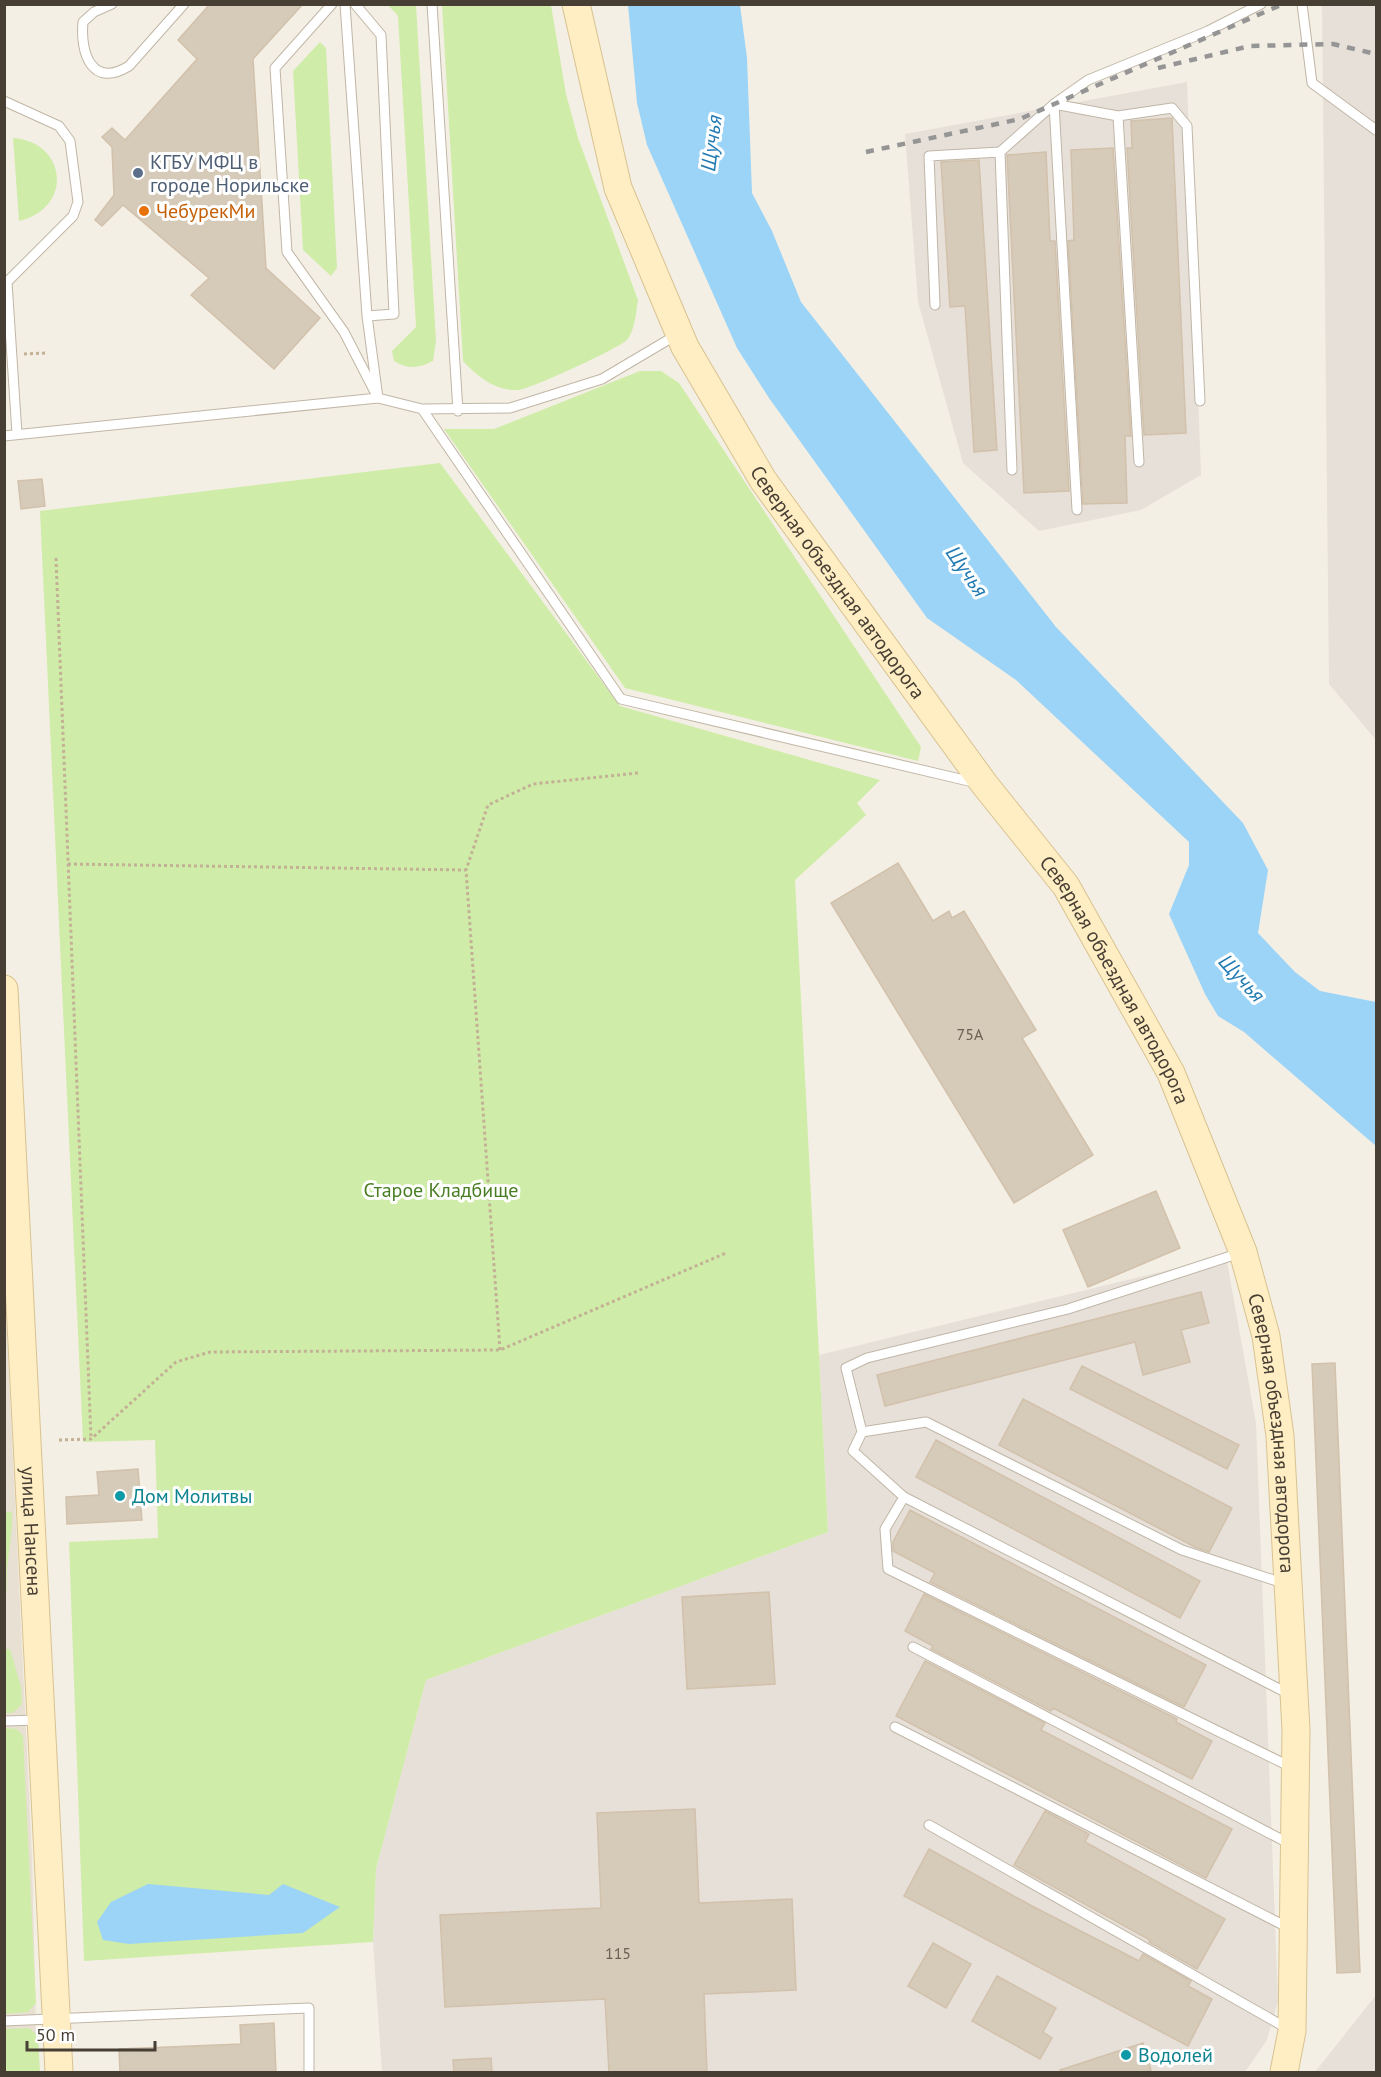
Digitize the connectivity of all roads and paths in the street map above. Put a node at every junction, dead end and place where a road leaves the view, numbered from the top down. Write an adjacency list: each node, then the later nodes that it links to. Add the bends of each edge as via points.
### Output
1 (112, 4): 2 (lane, via 83,22 84,53 93,67 106,74 129,66)
2 (184, 4)
3 (332, 4): 18 (lane, via 275,68 287,252 344,332)
4 (345, 4): 16 (lane)
5 (355, 4): 16 (lane, via 381,35 394,314)
6 (432, 4): 21 (lane)
7 (576, 4): 17 (street, Северная объездная автодорога, via 618,188)
8 (1261, 4): 11 (lane, via 1208,31 1088,80)
9 (1302, 4): 13 (lane, via 1312,82)
10 (4, 101): 22 (lane, via 60,126 70,141 78,202 73,216 7,282)
11 (1054, 104): 12 (lane); 14 (lane); 26 (lane)
12 (1118, 116): 19 (lane, via 1172,108 1187,126); 24 (lane)
13 (1377, 130)
14 (1000, 152): 15 (lane, via 929,156); 25 (lane)
15 (935, 305)
16 (367, 316): 18 (lane)
17 (679, 334): 21 (lane, via 602,379 510,408); 29 (street, Северная объездная автодорога, via 762,480)
18 (378, 398): 20 (lane); 22 (lane)
19 (1200, 402)
20 (422, 409): 21 (lane); 29 (lane, via 621,699)
21 (458, 411)
22 (17, 434): 23 (lane)
23 (4, 436)
24 (1139, 462)
25 (1012, 470)
26 (1077, 510)
27 (56, 558): 30 (path)
28 (638, 773): 31 (path, via 533,784 488,805)
29 (985, 785): 34 (street, Северная объездная автодорога, via 1066,886 1171,1073)
30 (68, 864): 31 (path); 39 (path)
31 (466, 870): 36 (path)
32 (4, 989): 33 (street, улица Нансена)
33 (7, 1100): 37 (street, улица Нансена, via 15,1298)
34 (1243, 1252): 38 (lane, via 1068,1309 867,1358 846,1368); 43 (street, Северная объездная автодорога, via 1266,1336 1279,1425)
35 (726, 1253): 36 (path)
36 (500, 1350): 39 (path, via 210,1352 177,1362)
37 (15, 1428): 41 (street, улица Нансена)
38 (862, 1432): 42 (lane, via 853,1451); 43 (lane, via 926,1422 1182,1550)
39 (90, 1439): 40 (path)
40 (59, 1440)
41 (16, 1474): 46 (street, улица Нансена)
42 (904, 1497): 45 (lane); 49 (lane, via 885,1529 888,1569)
43 (1288, 1585): 45 (street, Северная объездная автодорога)
44 (913, 1647): 51 (lane)
45 (1294, 1697): 49 (street, Северная объездная автодорога)
46 (40, 1719): 47 (lane); 53 (street, улица Нансена)
47 (4, 1721)
48 (895, 1727): 52 (lane)
49 (1295, 1769): 51 (street, Северная объездная автодорога)
50 (929, 1825): 55 (lane)
51 (1294, 1846): 52 (street, Северная объездная автодорога)
52 (1293, 1930): 55 (street, Северная объездная автодорога)
53 (56, 2019): 54 (lane); 56 (street, улица Нансена); 57 (lane, via 309,2008)
54 (4, 2021)
55 (1292, 2031): 58 (street, Северная объездная автодорога)
56 (58, 2073)
57 (309, 2073)
58 (1284, 2073)

